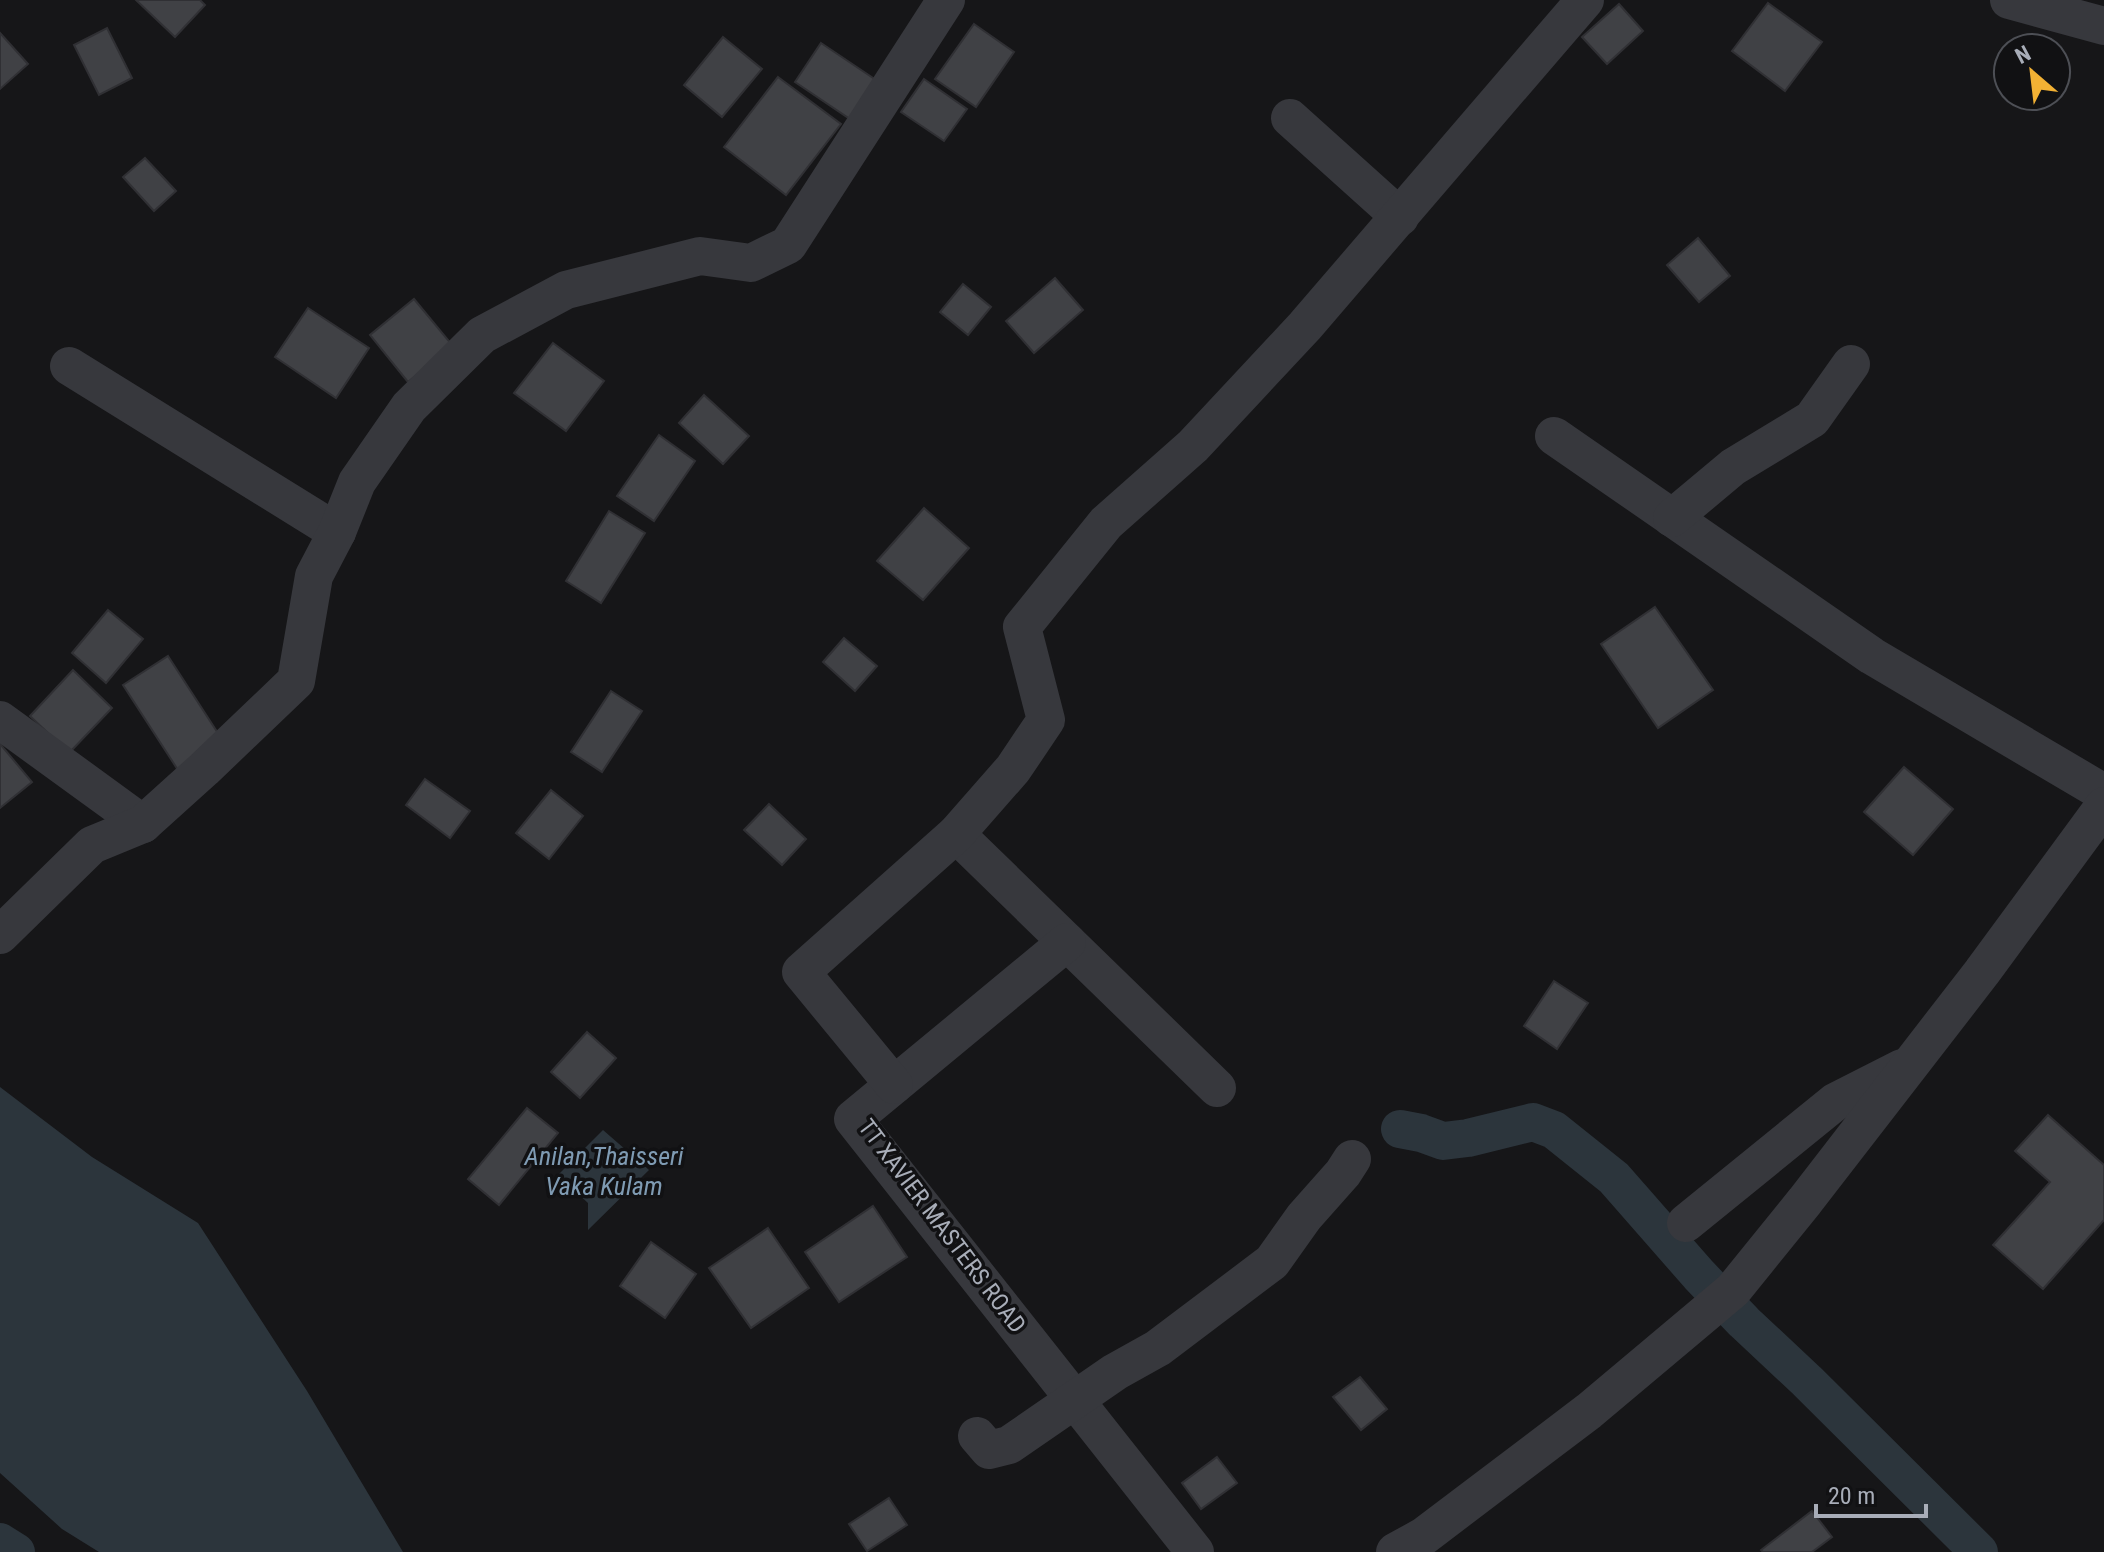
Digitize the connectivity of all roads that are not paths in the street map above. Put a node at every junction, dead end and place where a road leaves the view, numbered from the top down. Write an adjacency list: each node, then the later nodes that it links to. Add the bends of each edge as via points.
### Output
1 (946, 0): 11 (street, via 788,245 751,263 700,256 566,290 482,335 409,407 357,482)
2 (1585, 0): 6 (street)
3 (2009, 0): 4 (street)
4 (2104, 26)
5 (1290, 118): 6 (street)
6 (1400, 217): 16 (street, via 1193,446 1106,523 1022,627 1046,720 1013,769)
7 (1851, 364): 10 (street, via 1812,419 1733,467)
8 (69, 366): 11 (street)
9 (1554, 436): 10 (street)
10 (1672, 518): 13 (street, via 1872,656)
11 (337, 532): 15 (street, via 314,576 296,681)
12 (0, 720): 15 (street)
13 (2104, 793)
14 (2104, 806): 19 (street)
15 (143, 824): 17 (street, via 92,845)
16 (956, 834): 18 (street); 20 (street, via 801,972)
17 (0, 935)
18 (1067, 942): 20 (street, TT XAVIER MASTERS ROAD); 21 (street)
19 (1911, 1063): 23 (street, via 1835,1102); 27 (street, via 1721,1300 1589,1411 1424,1536)
20 (894, 1085): 24 (street, TT XAVIER MASTERS ROAD, via 853,1119)
21 (1217, 1088)
22 (1352, 1159): 24 (street, via 1272,1262 1158,1348)
23 (1686, 1223)
24 (1074, 1398): 25 (street, via 1009,1445 989,1450); 26 (street, TT XAVIER MASTERS ROAD)
25 (977, 1436)
26 (1195, 1552)
27 (1395, 1552)

